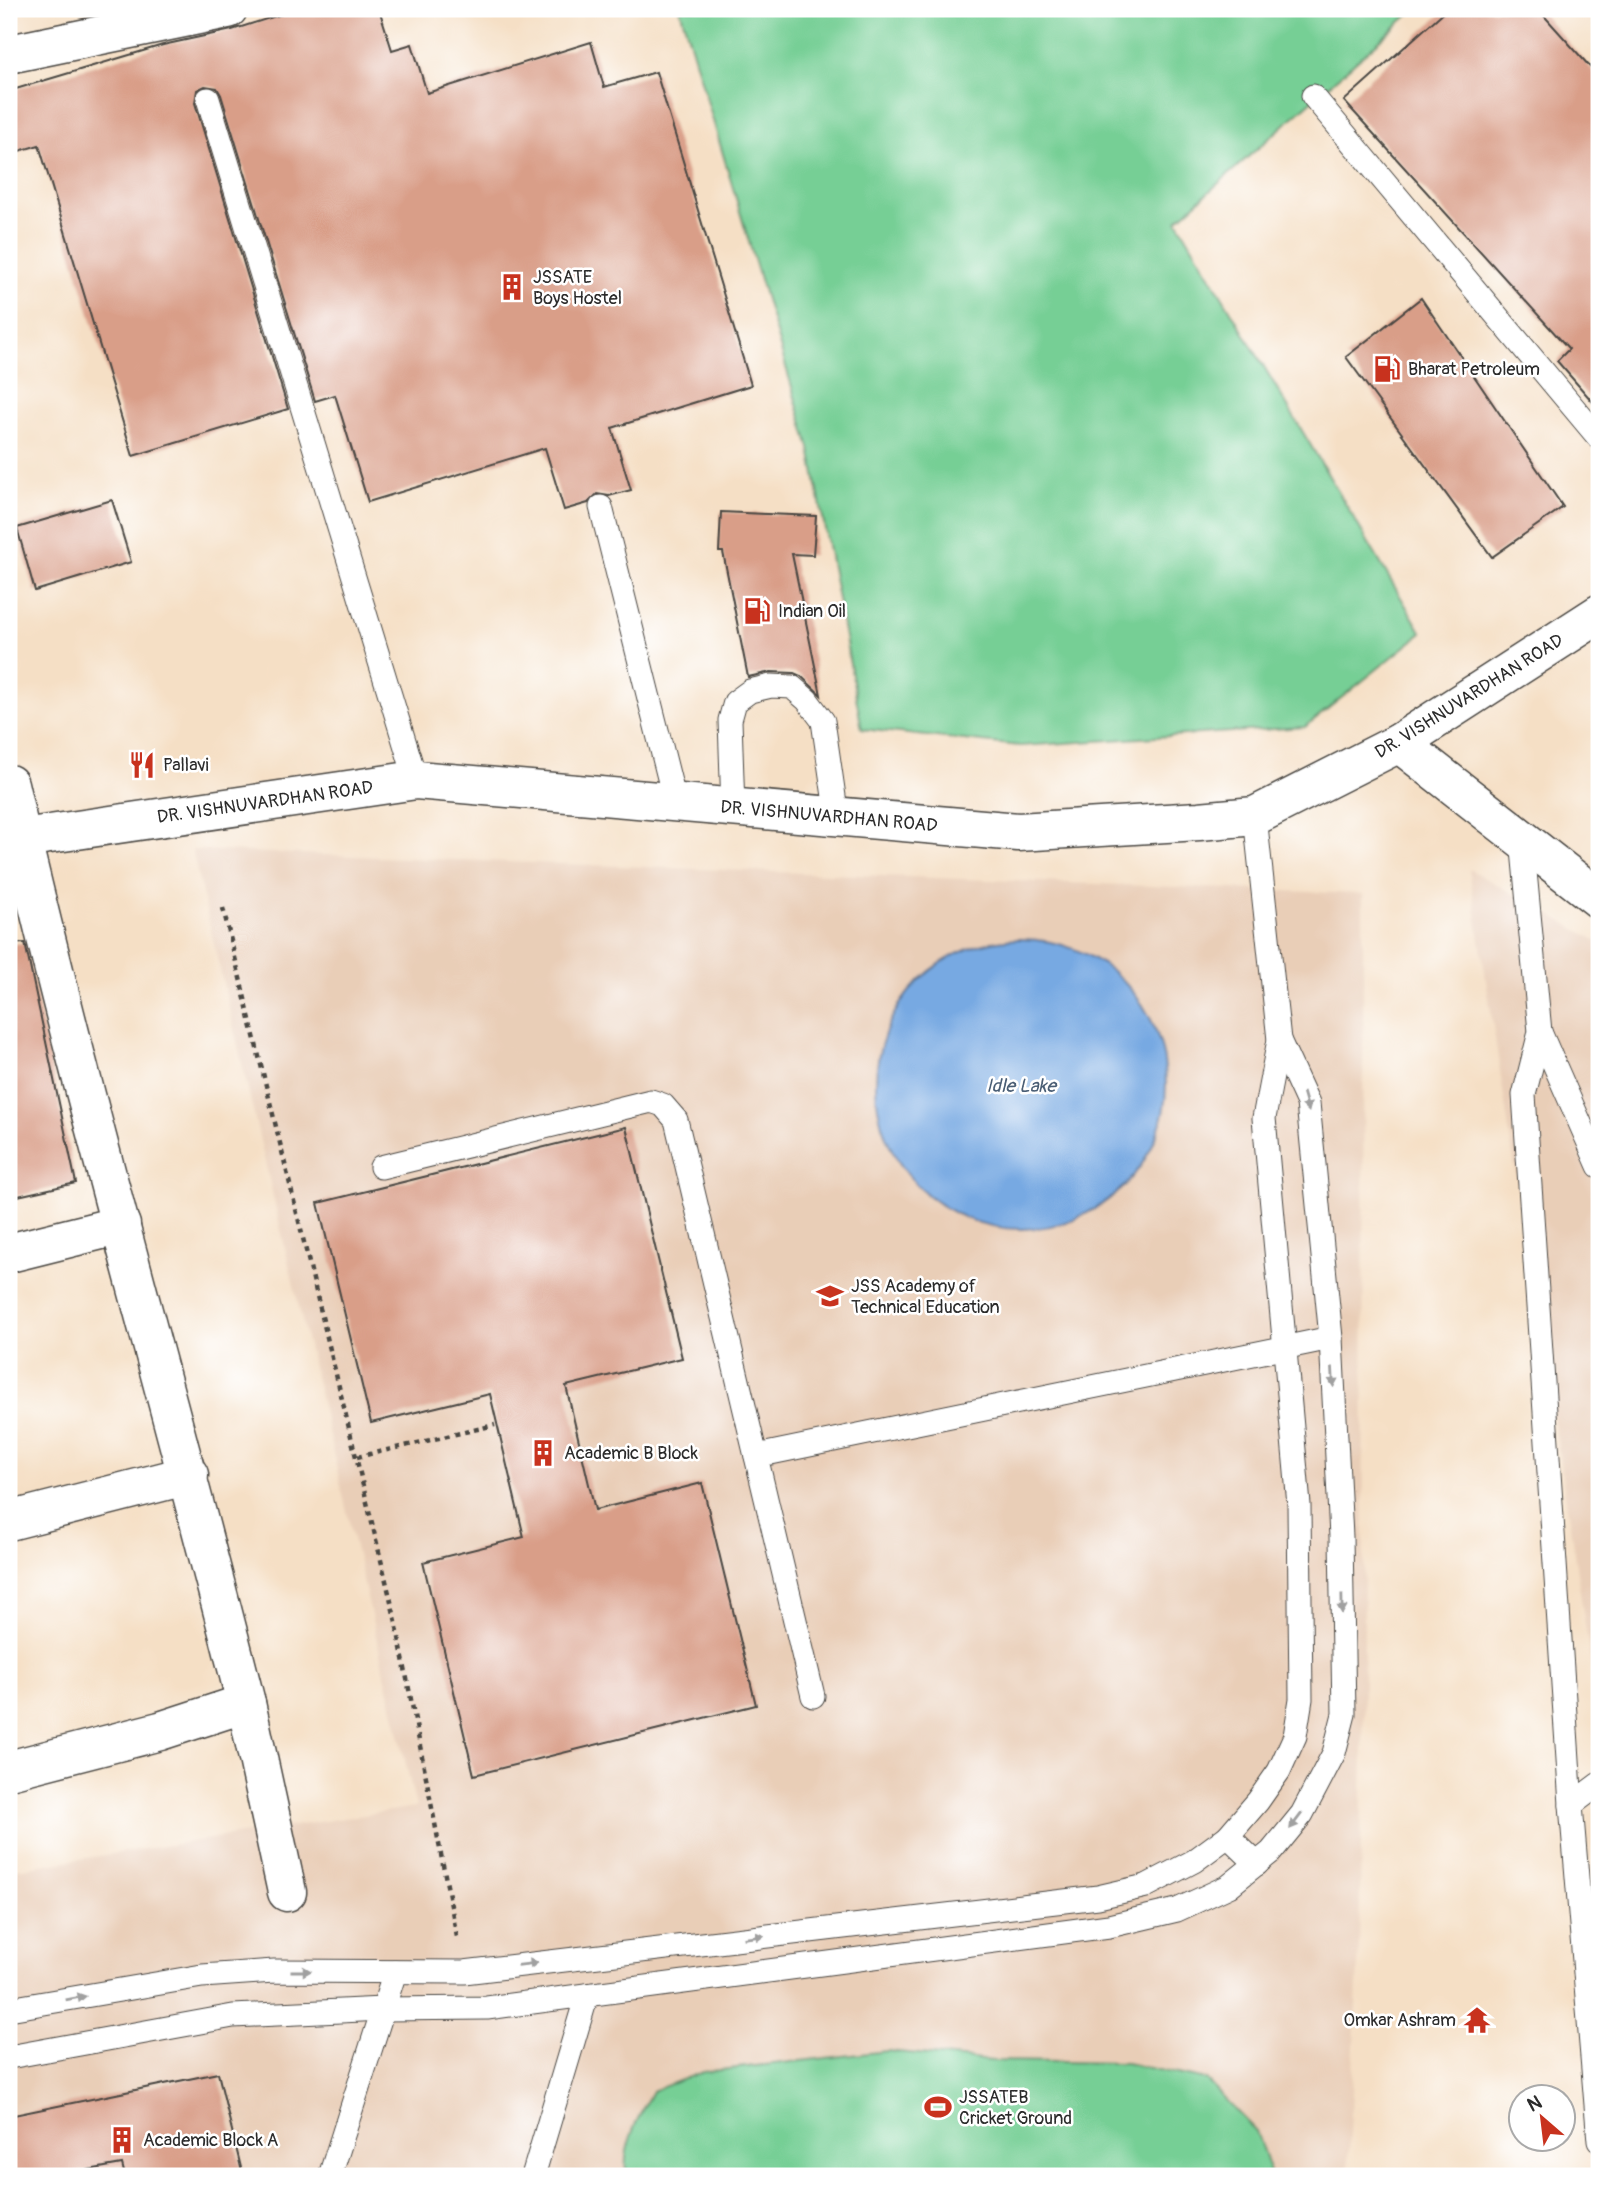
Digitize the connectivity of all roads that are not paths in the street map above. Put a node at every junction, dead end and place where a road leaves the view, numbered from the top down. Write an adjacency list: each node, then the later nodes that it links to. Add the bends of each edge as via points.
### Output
1 (228, 9): 2 (street)
2 (113, 20): 3 (street)
3 (9, 54)
4 (1313, 96): 6 (lane)
5 (208, 100): 10 (lane)
6 (1599, 438)
7 (601, 507): 12 (lane)
8 (1599, 614): 9 (street, DR. VISHNUVARDHAN ROAD)
9 (1399, 743): 14 (street, DR. VISHNUVARDHAN ROAD); 17 (street)
10 (416, 780): 12 (street, DR. VISHNUVARDHAN ROAD); 16 (street, DR. VISHNUVARDHAN ROAD)
11 (9, 784): 16 (street)
12 (675, 802): 13 (street, DR. VISHNUVARDHAN ROAD)
13 (733, 808): 15 (street, DR. VISHNUVARDHAN ROAD); 15 (lane, via 730,720 735,702 750,691 792,687 823,722)
14 (1255, 816): 15 (street, DR. VISHNUVARDHAN ROAD, via 1018,832); 20 (lane)
15 (837, 817)
16 (15, 838): 23 (street)
17 (1521, 839): 18 (street); 19 (lane)
18 (1599, 898)
19 (1540, 1032): 21 (lane); 34 (lane, via 1524,1095)
20 (1279, 1040): 25 (lane, one-way to 25, via 1308,1104); 26 (lane, via 1264,1118)
21 (1599, 1166)
22 (382, 1167): 27 (lane, via 650,1101 663,1105 676,1120)
23 (121, 1225): 24 (street); 28 (street)
24 (9, 1253)
25 (1331, 1338): 26 (lane); 36 (lane, one-way to 36, via 1344,1714 1334,1753 1302,1814)
26 (1284, 1348): 27 (lane); 35 (lane, via 1298,1505 1301,1699 1295,1736 1279,1771)
27 (756, 1456): 30 (lane)
28 (189, 1475): 29 (street); 31 (street)
29 (9, 1521)
30 (813, 1696)
31 (247, 1703): 32 (street); 37 (street)
32 (9, 1770)
33 (1599, 1784): 34 (lane)
34 (1572, 1805): 43 (lane)
35 (1228, 1836): 36 (lane); 38 (lane, one-way to 35, via 464,1972 1098,1897 1146,1886 1194,1861)
36 (1257, 1864): 39 (lane, via 1229,1886 1177,1910 1109,1926)
37 (287, 1892)
38 (395, 1972): 40 (lane, one-way to 38, via 202,1976 274,1971); 41 (lane)
39 (587, 1995): 41 (lane, via 487,2008); 45 (lane)
40 (9, 2009)
41 (383, 2009): 42 (lane, via 233,2016); 44 (lane)
42 (9, 2057)
43 (1599, 2141)
44 (330, 2176)
45 (533, 2176)

